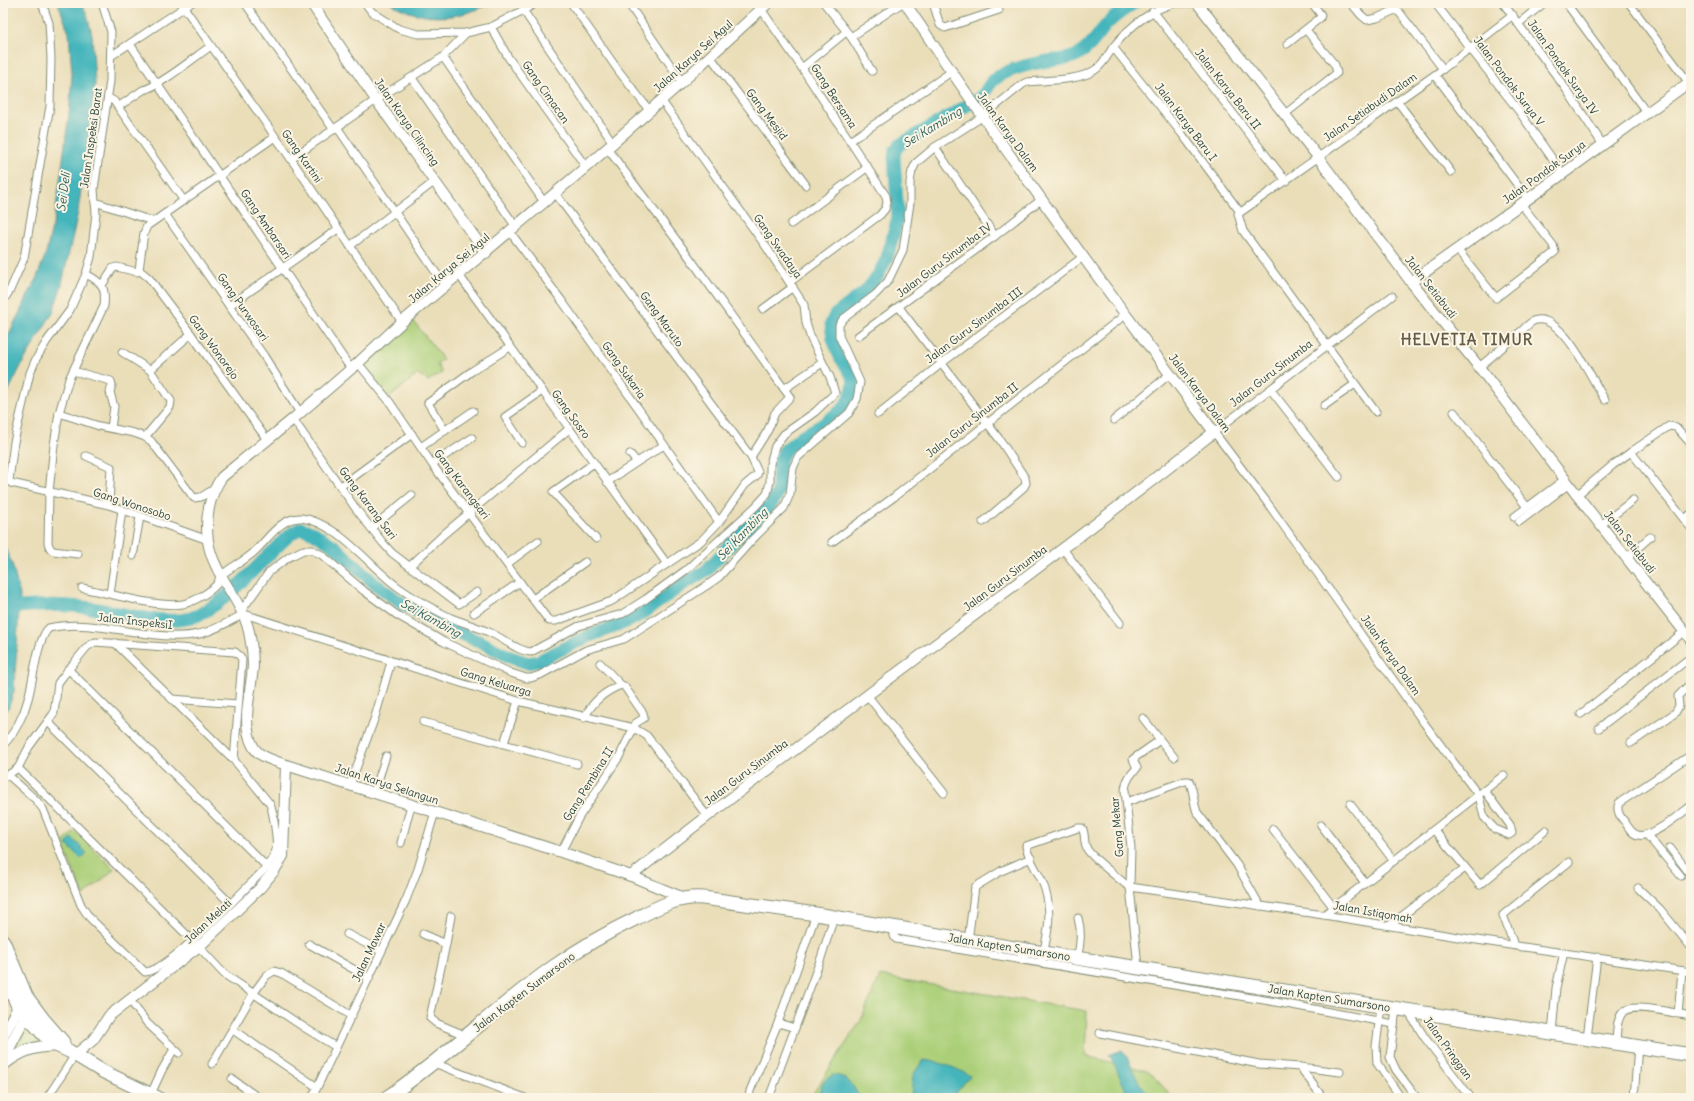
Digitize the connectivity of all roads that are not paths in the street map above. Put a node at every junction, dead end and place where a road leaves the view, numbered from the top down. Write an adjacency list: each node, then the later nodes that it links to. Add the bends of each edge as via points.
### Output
1 (42, 3): 102 (street, via 49,22 50,106 24,258)
2 (102, 3): 38 (street, Jalan Inspeksi Barat, via 110,32)
3 (245, 3): 59 (street)
4 (311, 3): 51 (street, Jalan Karya Cilincing)
5 (365, 3): 31 (street, via 372,12 399,29 418,34)
6 (537, 3): 24 (street)
7 (571, 3): 55 (street)
8 (628, 3): 47 (street)
9 (824, 3): 32 (street)
10 (902, 3): 32 (street)
11 (905, 3): 44 (street, Jalan Karya Dalam)
12 (933, 3): 25 (street, via 940,25 946,28)
13 (1176, 3): 14 (street); 26 (street)
14 (1199, 3): 58 (street, Jalan Setiabudi)
15 (1312, 3): 30 (street, via 1321,15)
16 (1351, 3): 42 (street, via 1368,20 1395,10 1400,13)
17 (1435, 3): 37 (street, Jalan Pondok Surya V)
18 (1503, 3): 27 (street, Jalan Pondok Surya IV)
19 (1544, 3): 28 (street)
20 (1567, 3): 56 (street)
21 (1629, 3): 48 (street)
22 (186, 4): 33 (street); 35 (street, Gang Kartini)
23 (765, 6): 39 (street, Jalan Karya Sei Agul); 41 (street, Gang Bersama)
24 (524, 10): 29 (street); 63 (street)
25 (999, 10)
26 (1153, 11): 36 (street, via 1124,34); 72 (street, Jalan Karya Baru II)
27 (1512, 15): 28 (street, Jalan Pondok Surya IV); 37 (street, Jalan Setiabudi Dalam)
28 (1519, 23): 62 (street, Jalan Pondok Surya IV)
29 (491, 27): 31 (street); 67 (street, Gang Cimacan, via 508,57)
30 (1306, 30): 34 (street); 58 (street, via 1335,65 1337,73)
31 (466, 33): 40 (street)
32 (849, 34): 41 (street); 43 (street)
33 (130, 44): 38 (street); 49 (street, Gang Ambarsari)
34 (1287, 44)
35 (211, 46): 49 (street); 60 (street, Gang Kartini)
36 (1113, 47): 57 (street, via 1106,60 1096,70 1083,76 1027,82); 82 (street, Jalan Karya Baru I)
37 (1470, 48): 42 (street, Jalan Setiabudi Dalam); 70 (street, Jalan Pondok Surya V)
38 (111, 56): 50 (street, Jalan Inspeksi Barat)
39 (710, 56): 47 (street, Jalan Karya Sei Agul); 74 (street, Gang Mesjid)
40 (443, 57): 46 (street); 79 (street)
41 (802, 68): 61 (street, Gang Bersama)
42 (1443, 69): 45 (street, Jalan Setiabudi Dalam)
43 (872, 71)
44 (951, 72): 57 (street, Jalan Karya Dalam); 61 (street)
45 (1435, 75): 53 (street, Jalan Setiabudi Dalam); 80 (street)
46 (412, 78): 51 (street); 87 (street, Gang Sukaria)
47 (682, 82): 52 (street, Jalan Karya Sei Agul)
48 (1690, 82): 56 (street, Jalan Pondok Surya)
49 (158, 84): 54 (street); 71 (street, Gang Ambarsari)
50 (108, 98): 54 (street); 78 (street, Jalan Inspeksi Barat, via 94,189)
51 (376, 100): 59 (street); 73 (street, Jalan Karya Cilincing)
52 (661, 100): 55 (street, Jalan Karya Sei Agul); 99 (street, Gang Swadaya)
53 (1397, 101): 65 (street, Jalan Setiabudi Dalam); 69 (street)
54 (118, 107): 77 (street)
55 (649, 110): 63 (street, Jalan Karya Sei Agul)
56 (1647, 112): 62 (street, Jalan Pondok Surya)
57 (980, 114): 64 (street); 76 (street, Jalan Karya Dalam)
58 (1285, 114): 65 (street, Jalan Setiabudi)
59 (336, 128): 66 (street); 81 (street)
60 (275, 137): 66 (street, Gang Kartini); 71 (street)
61 (850, 141): 68 (street, Gang Bersama)
62 (1603, 145): 70 (street, Jalan Pondok Surya)
63 (610, 146): 67 (street, Jalan Karya Sei Agul); 121 (street)
64 (935, 147): 88 (street); 193 (street, via 916,163 912,171 903,250 888,281 838,325 838,336 860,382 849,413 798,457 793,468 790,494 784,508 719,577 702,589 624,639 586,650 531,678 511,673 444,642 397,615 322,555 312,550 303,550 269,572)
65 (1318, 156): 72 (street, Jalan Setiabudi Dalam); 97 (street, Jalan Setiabudi)
66 (291, 159): 86 (street, Gang Kartini)
67 (586, 167): 75 (street, Jalan Karya Sei Agul)
68 (868, 167): 85 (street); 99 (street, Gang Bersama, via 886,196 888,203 885,209)
69 (1451, 172)
70 (1564, 174): 80 (street, Jalan Pondok Surya)
71 (220, 176): 77 (street); 93 (street, Gang Ambarsari)
72 (1286, 181): 82 (street, Jalan Setiabudi Dalam)
73 (434, 182): 81 (street); 91 (street, Jalan Karya Cilincing)
74 (806, 185)
75 (555, 193): 79 (street, Jalan Karya Sei Agul); 149 (street, Gang Maruto)
76 (1042, 199): 88 (street, Jalan Guru Sinumba IV); 92 (street, Jalan Karya Dalam)
77 (184, 201): 83 (street)
78 (95, 202): 84 (street); 95 (street, Jalan Inspeksi Barat, via 95,229)
79 (544, 202): 87 (street, Jalan Karya Sei Agul)
80 (1525, 202): 90 (street, Jalan Pondok Surya); 90 (street, via 1555,252 1496,298)
81 (396, 212): 89 (street); 100 (street)
82 (1240, 212): 110 (street, via 1238,214 1243,232)
83 (165, 214): 84 (street); 103 (street, Gang Purwosari)
84 (152, 221): 94 (street, via 146,226 144,233)
85 (791, 224)
86 (338, 229): 89 (street, Gang Kartini); 93 (street)
87 (513, 230): 91 (street, Jalan Karya Sei Agul); 144 (street, Gang Sukaria)
88 (995, 236): 104 (street, Jalan Guru Sinumba IV)
89 (350, 246): 107 (street, Gang Kartini)
90 (1457, 249): 97 (street, Jalan Pondok Surya)
91 (486, 253): 96 (street, Jalan Karya Sei Agul)
92 (1084, 256): 106 (street, Jalan Karya Dalam); 114 (street, Jalan Guru Sinumba III)
93 (283, 268): 103 (street); 115 (street, Gang Ambarsari)
94 (140, 270): 98 (street, via 137,272 113,268); 108 (street, Gang Wonorejo, via 149,278)
95 (86, 274): 98 (street); 158 (street, Jalan Inspeksi Barat, via 70,310 36,359 26,386 14,442 10,482)
96 (459, 275): 100 (street, Jalan Karya Sei Agul); 111 (street, Gang Sosro)
97 (1411, 282): 116 (street, Jalan Setiabudi)
98 (102, 285): 118 (street, via 104,306)
99 (791, 285): 105 (street); 113 (street, Gang Swadaya, via 804,305 811,339)
100 (445, 286): 107 (street, Jalan Karya Sei Agul)
101 (1392, 296): 110 (street, Jalan Guru Sinumba)
102 (3, 302)
103 (229, 306): 131 (street, Gang Purwosari, via 264,356)
104 (899, 307): 109 (street, Jalan Guru Sinumba IV); 114 (street)
105 (763, 309)
106 (1126, 314): 119 (street, Jalan Karya Dalam); 133 (street, Jalan Guru Sinumba II)
107 (402, 322): 115 (street, Jalan Karya Sei Agul)
108 (191, 334): 117 (street); 141 (street, Gang Wonorejo)
109 (858, 336)
110 (1326, 345): 120 (street); 122 (street, Jalan Guru Sinumba)
111 (510, 348): 123 (street, Gang Sosro); 136 (street, via 472,371 428,403)
112 (122, 352): 117 (street)
113 (822, 363): 121 (street); 187 (street, Gang Swadaya, via 835,393 815,412 784,434 775,446 767,494 755,507 686,570 646,599 622,614 579,626 531,652 524,652 491,634 451,618 409,595 340,537 324,526 302,518 288,520)
114 (942, 363): 130 (street, Jalan Guru Sinumba III); 133 (street)
115 (355, 366): 131 (street, Jalan Karya Sei Agul); 138 (street, Gang Karangsari, via 389,401)
116 (1479, 367): 124 (street, via 1534,321 1546,320 1558,327 1580,356); 154 (street, Jalan Setiabudi)
117 (150, 370): 139 (street, via 171,404)
118 (73, 371): 129 (street); 134 (street, via 111,381 110,392 114,408)
119 (1170, 374): 132 (street); 137 (street, Jalan Karya Dalam)
120 (1355, 384): 125 (street); 127 (street)
121 (784, 389): 149 (street, via 790,397 775,413)
122 (1271, 390): 137 (street, Jalan Guru Sinumba); 153 (street)
123 (542, 391): 135 (street, Gang Sosro); 142 (street, via 505,417)
124 (1605, 400)
125 (1324, 406)
126 (472, 411): 136 (street)
127 (1376, 412)
128 (1454, 412): 163 (street)
129 (59, 413): 134 (street); 158 (street)
130 (878, 414)
131 (297, 416): 141 (street, Jalan Karya Sei Agul); 156 (street, Gang Karang Sari)
132 (1114, 420)
133 (987, 423): 170 (street, via 1024,475 1026,483); 178 (street, Jalan Guru Sinumba II, via 894,497)
134 (111, 428): 139 (street)
135 (569, 429): 151 (street, Gang Sosro); 165 (street)
136 (445, 431): 145 (street)
137 (1214, 432): 179 (street, Jalan Guru Sinumba); 231 (street, Jalan Karya Dalam, via 1424,723)
138 (412, 434): 145 (street, Gang Karangsari); 156 (street)
139 (145, 437): 157 (street, via 151,441 194,498)
140 (472, 438): 152 (street)
141 (268, 441): 157 (street, Jalan Karya Sei Agul, via 222,477)
142 (522, 443)
143 (1691, 444): 146 (street, via 1676,427 1670,426)
144 (664, 445): 150 (street); 169 (street, Gang Sukaria)
145 (421, 447): 152 (street, Gang Karangsari)
146 (1631, 452): 160 (street); 168 (street)
147 (630, 454): 150 (street)
148 (86, 456): 162 (street, via 111,467)
149 (751, 457): 169 (street, via 758,473 745,485)
150 (637, 462): 155 (street)
151 (594, 463): 155 (street, Gang Sosro); 175 (street, via 553,492)
152 (432, 464): 165 (street, Gang Karangsari)
153 (1339, 477)
154 (1567, 481): 160 (street, Jalan Setiabudi); 163 (street); 163 (street, via 1517,519)
155 (607, 482): 185 (street, Gang Sosro)
156 (341, 486): 172 (street, Gang Karang Sari)
157 (214, 489): 176 (street, Jalan Karya Sei Agul, via 208,512)
158 (49, 492): 162 (street, Gang Wonosobo); 180 (street, via 50,548 53,551)
159 (412, 495): 172 (street)
160 (1577, 495): 171 (street, Jalan Setiabudi)
161 (1633, 500): 171 (street)
162 (109, 505): 164 (street, Gang Wonosobo)
163 (1527, 508)
164 (122, 510): 167 (street, Gang Wonosobo); 191 (street)
165 (470, 512): 184 (street, Gang Karangsari); 186 (street)
166 (1691, 514): 168 (street)
167 (140, 517): 176 (street, Gang Wonosobo); 181 (street)
168 (1684, 519): 173 (street)
169 (719, 522): 185 (street, via 701,541)
170 (983, 522)
171 (1601, 525): 182 (street, Jalan Setiabudi)
172 (371, 528): 186 (street, Gang Karang Sari, via 392,553)
173 (1691, 528)
174 (1650, 537): 182 (street)
175 (596, 539)
176 (208, 540): 187 (street, Jalan Karya Sei Agul, via 211,557)
177 (538, 541): 184 (street)
178 (832, 542)
179 (1063, 549): 195 (street); 205 (street, Jalan Guru Sinumba)
180 (78, 554)
181 (133, 556)
182 (1626, 558): 196 (street, Jalan Setiabudi)
183 (585, 562): 192 (street)
184 (507, 564): 188 (street, Gang Karangsari)
185 (667, 564): 192 (street, Gang Karangsari, via 605,605 556,621 550,621)
186 (410, 566): 190 (street, Gang Karang Sari, via 459,604)
187 (223, 576): 191 (street, via 210,589 183,604 145,601); 193 (street, Jalan Karya Selangun)
188 (520, 582): 192 (street, Gang Karangsari); 194 (street)
189 (82, 588): 191 (street)
190 (477, 592)
191 (110, 594)
192 (533, 599)
193 (241, 609): 200 (street, Gang Keluarga); 219 (street, Jalan InspeksiI, via 229,622 200,634 178,637 110,628 49,628 34,669 25,709 16,729); 225 (street, Jalan Karya Selangun, via 248,626 253,665 247,720 250,739 253,748 261,754)
194 (474, 613)
195 (1120, 623)
196 (1685, 631): 197 (street, Jalan Setiabudi); 209 (street)
197 (1691, 640)
198 (115, 643): 202 (street, via 95,642); 206 (street); 208 (street, via 235,652 242,660)
199 (1691, 657): 215 (street)
200 (391, 662): 207 (street, Gang Keluarga); 229 (street, via 375,717)
201 (600, 663): 204 (street)
202 (68, 669): 212 (street, via 58,683 54,713); 252 (street)
203 (1691, 683): 218 (street, via 1678,696 1679,706 1675,713)
204 (621, 685): 210 (street, via 608,691 591,705); 214 (street, Gang Pembina II, via 643,713 644,718 636,723)
205 (867, 695): 232 (street); 240 (street, Jalan Guru Sinumba)
206 (172, 699): 208 (street); 223 (street)
207 (518, 701): 210 (street, Gang Keluarga); 217 (street)
208 (238, 704): 223 (street)
209 (1581, 714)
210 (584, 718): 214 (street, Gang Keluarga)
211 (1143, 718): 216 (street)
212 (48, 722): 226 (street, via 29,747); 261 (street)
213 (423, 722): 217 (street)
214 (634, 728): 240 (street, Gang Keluarga, via 647,736); 248 (street, Gang Pembina II, via 619,757 579,817)
215 (1599, 728)
216 (1160, 740): 222 (street); 233 (street, Gang Mekar, via 1133,759 1138,768 1126,782)
217 (504, 743): 224 (street)
218 (1631, 743)
219 (3, 745)
220 (1691, 755): 245 (street, via 1619,803 1618,810 1629,828 1636,835)
221 (386, 756): 230 (street)
222 (1174, 756)
223 (234, 760): 252 (street, via 272,810 276,849)
224 (577, 764)
225 (286, 765): 229 (street, Jalan Karya Selangun); 273 (street, Jalan Melati, via 284,856 260,888)
226 (18, 768): 228 (street); 273 (street)
227 (1504, 775): 231 (street)
228 (5, 776): 273 (street, via 36,800 43,809 81,905 89,917 141,969 150,972)
229 (350, 785): 230 (street, Jalan Karya Selangun)
230 (374, 793): 236 (street, Jalan Karya Selangun)
231 (1482, 793): 234 (street, Jalan Karya Dalam); 239 (street); 243 (street)
232 (944, 794)
233 (1127, 802): 258 (street, Gang Mekar, via 1131,848); 262 (street, via 1189,781 1197,812 1237,865)
234 (1492, 802): 239 (street); 239 (street, Jalan Karya Dalam, via 1510,825 1512,833 1508,835 1495,829)
235 (1350, 804): 250 (street)
236 (411, 805): 238 (street, Jalan Karya Selangun); 246 (street)
237 (1691, 806): 245 (street)
238 (435, 812): 248 (street, Jalan Karya Selangun); 279 (street, Jalan Mawar, via 406,900)
239 (1482, 812)
240 (707, 816): 255 (street, Jalan Guru Sinumba)
241 (1321, 825): 257 (street)
242 (1273, 829): 263 (street)
243 (1434, 830): 250 (street); 253 (street)
244 (1546, 830): 253 (street, via 1482,884 1478,884)
245 (1647, 835): 256 (street)
246 (401, 843)
247 (1670, 848): 254 (street)
248 (561, 852): 255 (street, Jalan Karya Selangun)
249 (1031, 858): 258 (street, via 1027,845 1082,828 1088,851); 276 (street, via 1001,870 975,887); 282 (street, via 1042,880 1050,918)
250 (1394, 861): 257 (street)
251 (1568, 862): 277 (street, via 1503,915)
252 (267, 867): 261 (street)
253 (1465, 868): 269 (street)
254 (1691, 874)
255 (631, 876): 260 (street, Jalan Karya Selangun)
256 (1681, 876)
257 (1365, 883): 263 (street)
258 (1130, 887): 262 (street, Jalan Istiqomah); 284 (street)
259 (1638, 888): 278 (street, via 1660,909)
260 (684, 898): 264 (highway, Jalan Kapten Sumarsono, via 702,898); 306 (highway, Jalan Kapten Sumarsono, via 656,908 586,946 553,967)
261 (230, 903): 273 (street)
262 (1260, 906): 265 (street, Jalan Istiqomah)
263 (1334, 908): 265 (street)
264 (816, 914): 267 (highway, Jalan Kapten Sumarsono); 299 (street)
265 (1324, 915): 269 (street, Jalan Istiqomah)
266 (450, 916): 275 (street)
267 (834, 918): 276 (highway, Jalan Kapten Sumarsono, via 894,927); 301 (street)
268 (1078, 918): 283 (street, via 1081,944)
269 (1390, 925): 277 (street, Jalan Istiqomah)
270 (347, 934): 279 (street)
271 (424, 934): 275 (street)
272 (3, 941): 293 (highway, via 26,996)
273 (196, 944): 290 (street, via 221,972); 291 (street, Jalan Melati, via 172,969)
274 (309, 944): 288 (street)
275 (446, 944): 306 (street, via 430,1018)
276 (965, 944): 282 (highway, Jalan Kapten Sumarsono)
277 (1514, 945): 280 (street, Jalan Istiqomah)
278 (1691, 947)
279 (381, 951): 288 (street, Jalan Mawar)
280 (1564, 952): 281 (street, Jalan Istiqomah); 304 (street, via 1556,988)
281 (1597, 957): 285 (street, Jalan Istiqomah); 307 (street)
282 (1042, 958): 283 (highway, Jalan Kapten Sumarsono); 289 (street)
283 (1077, 958): 284 (highway, Jalan Kapten Sumarsono)
284 (1138, 967): 289 (highway, Jalan Kapten Sumarsono)
285 (1682, 970): 286 (street, Jalan Istiqomah); 295 (street)
286 (1691, 972)
287 (3, 974): 293 (highway)
288 (368, 978): 296 (street, Jalan Mawar)
289 (1205, 984): 292 (highway, Jalan Kapten Sumarsono); 298 (street)
290 (253, 994): 296 (street, via 274,971); 302 (street); 310 (street)
291 (129, 999): 311 (street, Jalan Melati, via 109,1016 93,1040); 321 (street, via 147,1023 177,1051 162,1070)
292 (1381, 1007): 294 (highway, Jalan Kapten Sumarsono); 298 (street)
293 (26, 1010): 305 (main road); 311 (highway, via 43,1019 62,1039); 313 (main road)
294 (1402, 1010): 300 (street); 304 (highway, Jalan Kapten Sumarsono); 332 (street, Jalan Pringgan)
295 (1678, 1014): 297 (street); 308 (street, via 1628,1009 1619,1019)
296 (352, 1016): 310 (street, Jalan Mawar)
297 (1691, 1016)
298 (1379, 1020): 300 (street); 331 (street, via 1377,1063)
299 (778, 1023): 301 (street); 328 (street)
300 (1394, 1024): 323 (street, via 1390,1057)
301 (795, 1028): 329 (street)
302 (233, 1030): 315 (street); 320 (street)
303 (1100, 1033): 317 (street, via 1259,1064)
304 (1552, 1033): 307 (highway, Jalan Kapten Sumarsono)
305 (3, 1035)
306 (467, 1036): 314 (highway, Jalan Kapten Sumarsono)
307 (1587, 1038): 308 (highway, Jalan Kapten Sumarsono)
308 (1616, 1042): 309 (highway, Jalan Kapten Sumarsono)
309 (1638, 1046): 312 (highway, Jalan Kapten Sumarsono); 333 (street)
310 (336, 1047): 320 (street, Jalan Mawar)
311 (67, 1050): 316 (main road, via 45,1045 27,1049); 321 (highway); 324 (street)
312 (1691, 1055)
313 (3, 1060)
314 (434, 1063): 322 (highway, Jalan Kapten Sumarsono); 327 (street)
315 (212, 1064)
316 (3, 1065)
317 (1300, 1067): 318 (street); 330 (street)
318 (1340, 1072)
319 (232, 1079): 325 (street)
320 (317, 1087): 326 (street, Jalan Mawar)
321 (154, 1097)
322 (389, 1097)
323 (1414, 1097)
324 (47, 1098)
325 (259, 1098)
326 (312, 1098)
327 (525, 1098)
328 (749, 1098)
329 (769, 1098)
330 (1324, 1098)
331 (1401, 1098)
332 (1471, 1098)
333 (1634, 1098)

